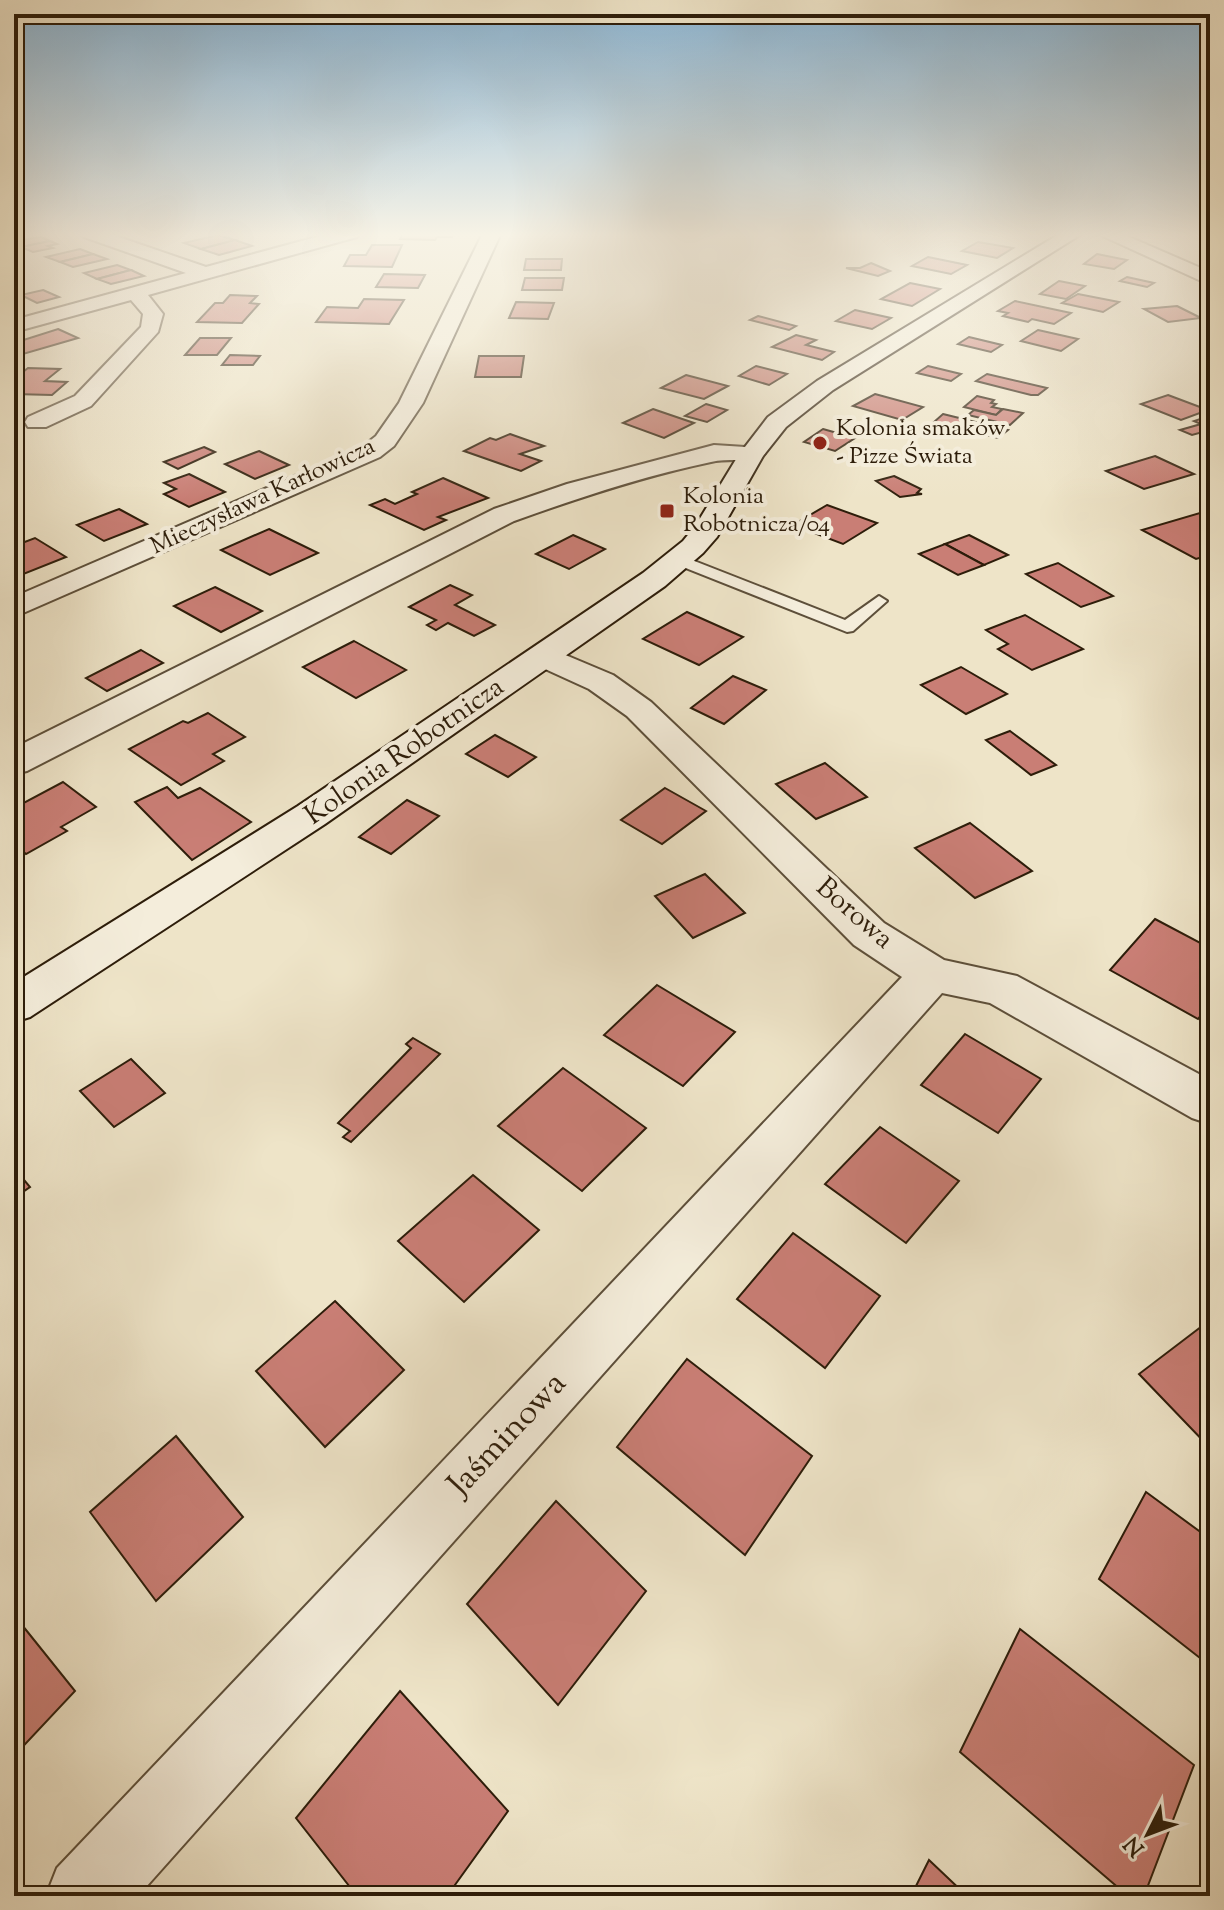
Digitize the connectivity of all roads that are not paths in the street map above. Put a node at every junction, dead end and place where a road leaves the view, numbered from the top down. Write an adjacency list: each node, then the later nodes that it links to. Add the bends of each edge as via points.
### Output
1 (152, 322): 4 (street, via 83,401)
2 (450, 322): 8 (street, Mieczysława Karłowicza, via 411,403 371,452)
3 (930, 322): 5 (street, Kolonia Robotnicza, via 781,418)
4 (37, 422)
5 (752, 453): 6 (street, Kolonia Robotnicza, via 715,519); 10 (street, via 714,453 504,515)
6 (679, 560): 7 (lane, via 847,627); 9 (street, Kolonia Robotnicza)
7 (879, 601)
8 (14, 608)
9 (544, 656): 11 (street, Borowa, via 601,682 639,709 869,934); 12 (street, Kolonia Robotnicza, via 172,909)
10 (14, 763)
11 (932, 974): 13 (street, Borowa, via 1001,988); 14 (street, Jaśminowa)
12 (14, 1005)
13 (1210, 1104)
14 (85, 1896)

